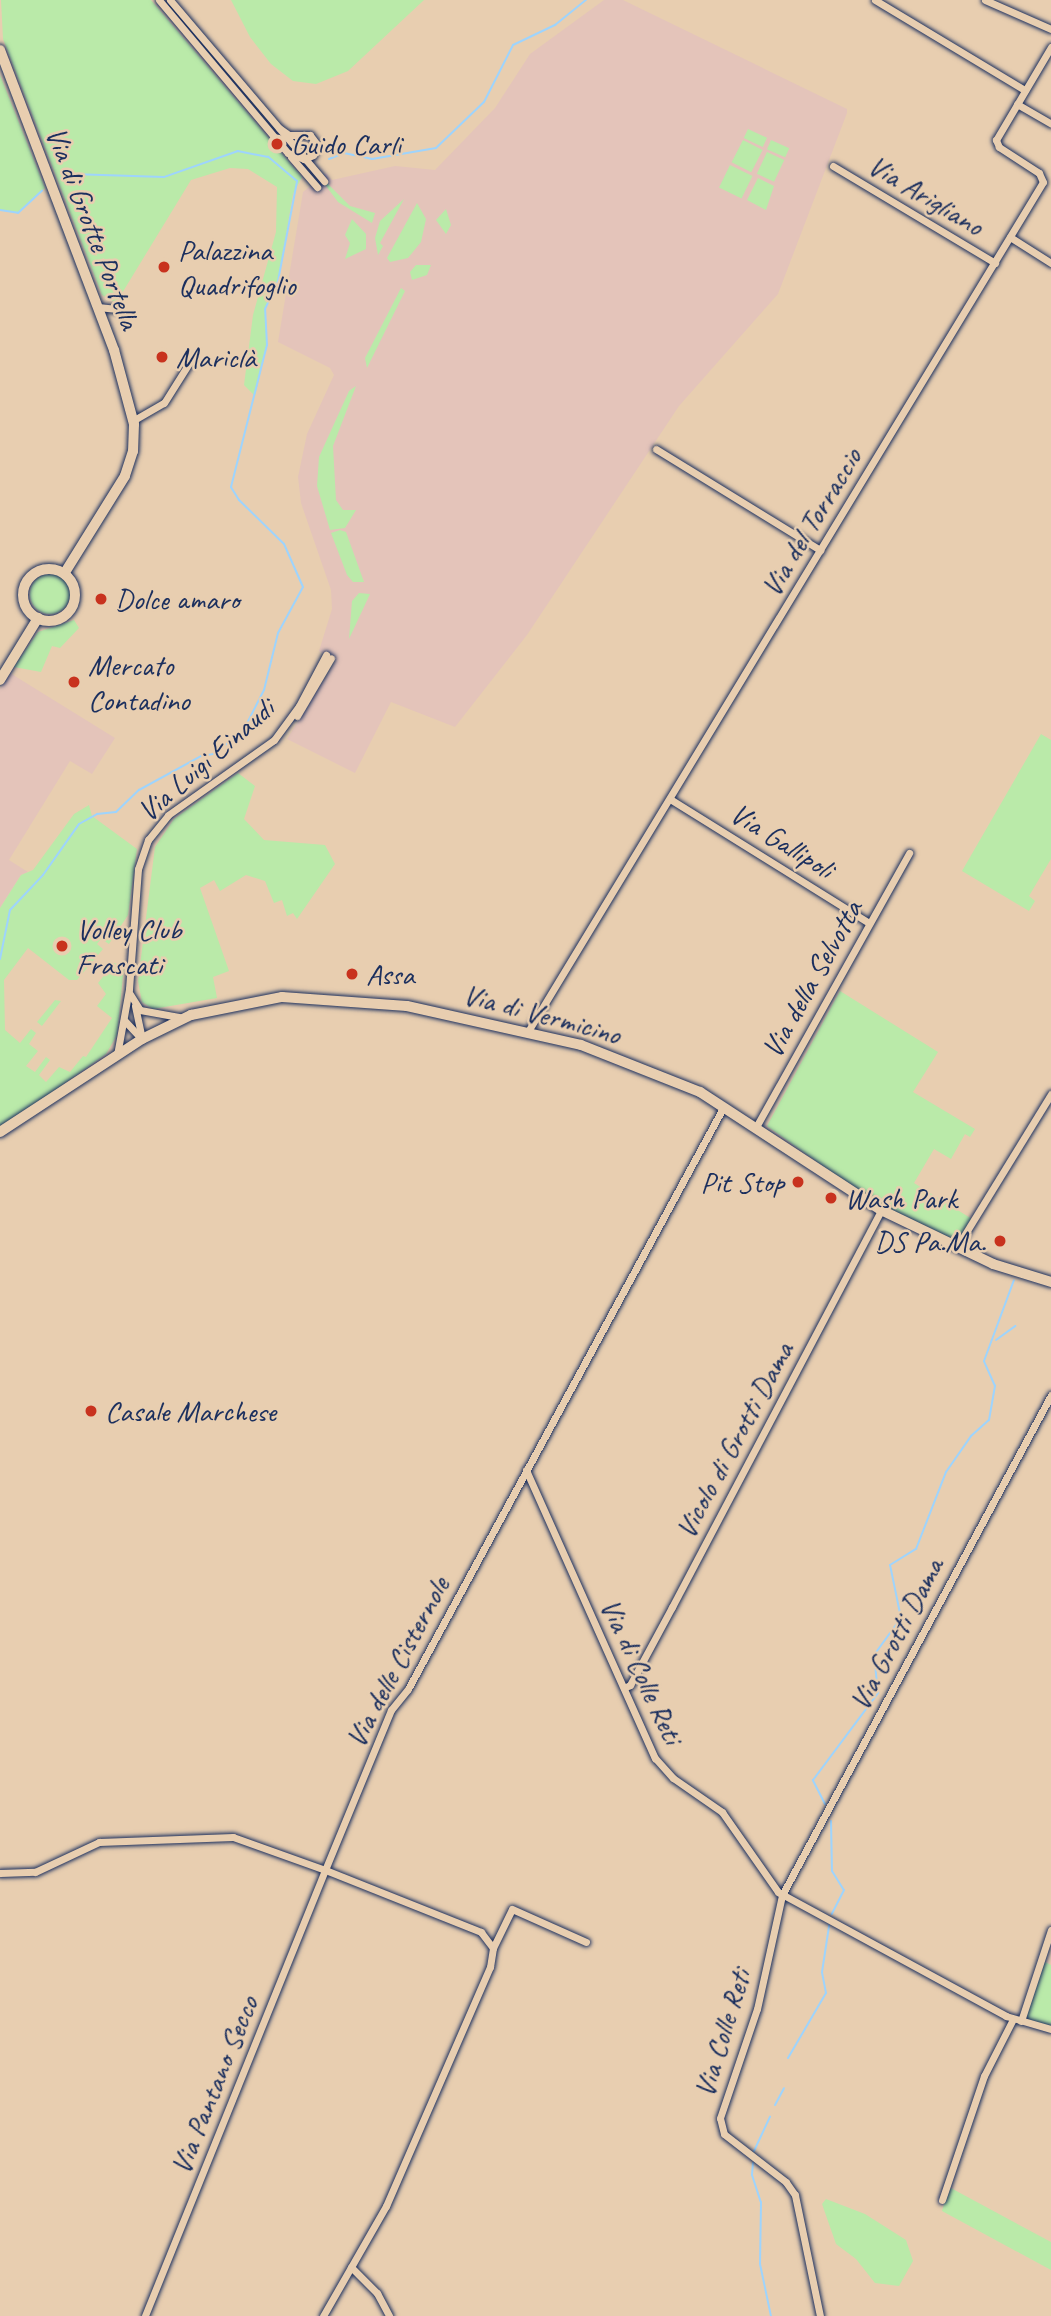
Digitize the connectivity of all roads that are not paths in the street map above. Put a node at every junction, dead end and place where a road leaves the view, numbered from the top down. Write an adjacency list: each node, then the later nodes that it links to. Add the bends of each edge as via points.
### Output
1 (159, 0): 12 (street)
2 (170, 0): 11 (street)
3 (876, 0): 8 (street)
4 (985, 0): 5 (street)
5 (1051, 29)
6 (1051, 47): 8 (street, Via del Torraccio)
7 (0, 52): 20 (main road, Via di Grotte Portella)
8 (1025, 90): 9 (street, Via del Torraccio)
9 (1017, 104): 10 (street); 17 (street, Via del Torraccio, via 996,143 1043,179)
10 (1051, 124)
11 (279, 128): 13 (street); 13 (street, via 289,135 307,133 313,138 315,152)
12 (288, 153): 13 (street); 16 (street)
13 (305, 159): 15 (street)
14 (833, 166): 18 (street, Via Arigliano)
15 (324, 181)
16 (317, 187)
17 (1010, 237): 18 (street, Via del Torraccio); 19 (street)
18 (995, 263): 25 (street, Via del Torraccio)
19 (1051, 263)
20 (98, 307): 21 (street); 23 (main road, Via di Grotte Portella)
21 (117, 309)
22 (191, 360): 23 (street, via 159,408)
23 (134, 420): 26 (main road, Via di Grotte Portella, via 129,467)
24 (656, 449): 25 (street)
25 (820, 550): 30 (street, Via del Torraccio)
26 (64, 574): 27 (main road, via 74,587 73,606 59,619); 27 (main road, via 43,570 27,583 24,602)
27 (38, 618): 29 (main road)
28 (328, 656): 33 (street, Via Luigi Einaudi, via 304,708 268,745 168,815 152,833 138,869)
29 (0, 680)
30 (670, 799): 32 (street, Via Gallipoli); 37 (street, Via del Torraccio)
31 (909, 853): 32 (street, Via della Selvotta)
32 (869, 923): 42 (street, Via della Selvotta)
33 (129, 989): 34 (street, Via Luigi Einaudi); 36 (street, Via Luigi Einaudi)
34 (133, 1002): 35 (street, via 146,1012); 38 (street, Via Luigi Einaudi)
35 (184, 1018): 37 (main road, Via di Vermicino, via 254,1000 330,999 430,1009); 38 (main road, Via di Vermicino)
36 (124, 1020): 38 (street); 39 (street, Via Luigi Einaudi)
37 (527, 1033): 41 (main road, Via di Vermicino, via 596,1050)
38 (142, 1039): 39 (main road, Via di Vermicino)
39 (117, 1055): 43 (main road, Via di Vermicino)
40 (1051, 1094): 45 (street)
41 (724, 1106): 42 (main road, Via di Vermicino); 48 (street, Via delle Cisternole)
42 (756, 1127): 44 (main road, Via di Vermicino)
43 (0, 1132)
44 (881, 1210): 45 (main road, Via di Vermicino); 49 (street, Vicolo di Grotti Dama, via 672,1607 630,1685)
45 (957, 1247): 46 (main road, Via di Vermicino)
46 (1051, 1282)
47 (1051, 1395): 52 (street, Via Grotti Dama)
48 (526, 1470): 49 (street, Via di Colle Reti); 50 (street, Via delle Cisternole, via 408,1689 391,1710)
49 (624, 1688): 52 (street, Via di Colle Reti, via 662,1768 722,1812)
50 (325, 1870): 51 (street, via 233,1837 99,1842 35,1872); 55 (street, via 481,1932); 60 (street, Via Pantano Secco)
51 (0, 1873)
52 (782, 1895): 56 (street); 63 (street, Via Colle Reti, via 759,2003 719,2122 724,2134 786,2182 795,2195)
53 (1051, 1930): 56 (street)
54 (586, 1942): 55 (street, via 512,1909)
55 (493, 1948): 59 (street, via 490,1967 391,2194)
56 (1017, 2020): 57 (street); 58 (street, via 984,2076)
57 (1051, 2029)
58 (942, 2200)
59 (351, 2267): 61 (street); 62 (street, via 377,2293)
60 (145, 2316)
61 (323, 2316)
62 (389, 2316)
63 (820, 2316)

